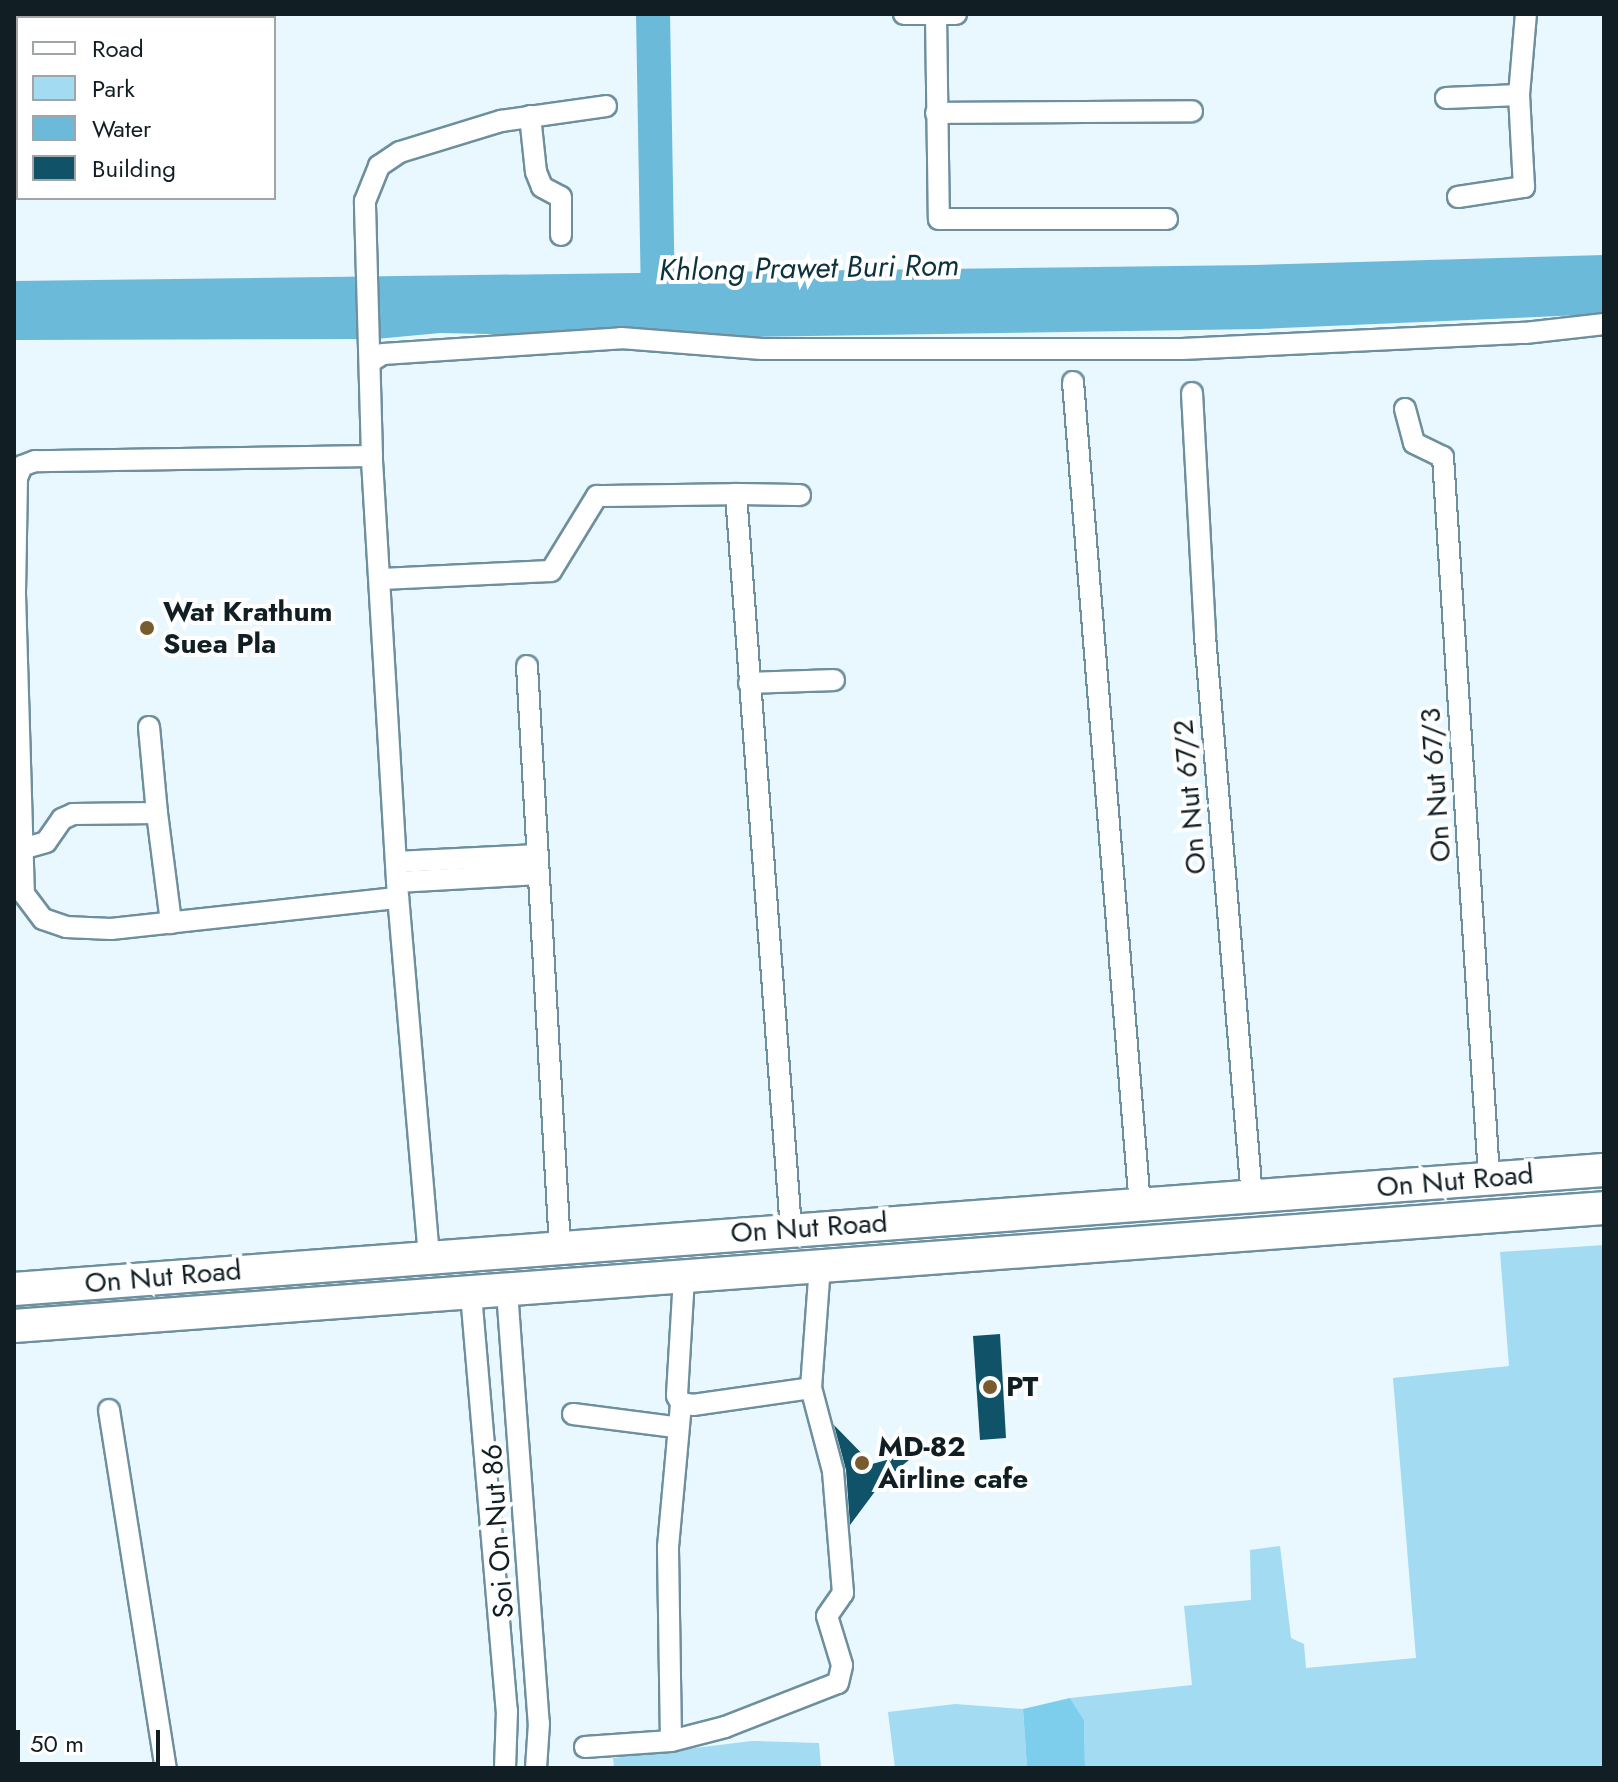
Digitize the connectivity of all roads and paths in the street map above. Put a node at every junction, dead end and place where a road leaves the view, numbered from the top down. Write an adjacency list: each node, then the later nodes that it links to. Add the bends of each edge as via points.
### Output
1 (904, 14): 2 (street)
2 (936, 14): 3 (street); 9 (street)
3 (956, 14)
4 (1526, 14): 5 (street)
5 (1519, 95): 6 (street); 11 (street, via 1524,187)
6 (1446, 98)
7 (606, 106): 10 (street)
8 (1192, 111): 9 (street)
9 (936, 113): 12 (street, via 939,219)
10 (530, 116): 13 (street, via 536,172 542,187 561,197); 15 (street, via 444,134 379,166 365,201)
11 (1458, 197)
12 (1167, 219)
13 (561, 235)
14 (1604, 324): 15 (street, via 1525,333 1182,349 762,349 621,338)
15 (370, 358): 19 (street)
16 (1073, 382): 36 (street)
17 (1192, 393): 35 (street, On Nut 67/2, via 1205,636)
18 (1405, 409): 34 (street, On Nut 67/3, via 1414,443 1443,457)
19 (372, 456): 20 (street, via 35,461 25,463); 23 (street)
20 (16, 478): 29 (street)
21 (736, 494): 22 (street); 23 (street, via 597,496 551,571); 26 (street)
22 (800, 495)
23 (381, 579): 31 (street)
24 (527, 666): 30 (street)
25 (834, 680): 26 (street)
26 (749, 683): 38 (street)
27 (149, 727): 28 (street)
28 (157, 813): 29 (street, via 73,814 62,819 46,842); 32 (street)
29 (22, 849): 32 (street, via 24,894 43,919 66,927 111,929)
30 (538, 865): 31 (street); 39 (street)
31 (397, 881): 32 (street); 42 (street)
32 (171, 923)
33 (1604, 1170): 34 (main road, On Nut Road)
34 (1489, 1177): 35 (main road, On Nut Road)
35 (1252, 1197): 36 (main road, On Nut Road)
36 (1140, 1205): 38 (main road, On Nut Road)
37 (1604, 1208): 43 (main road, On Nut Road)
38 (791, 1229): 39 (main road, On Nut Road)
39 (560, 1247): 40 (main road, On Nut Road)
40 (502, 1251): 41 (main road, On Nut Road); 46 (main road)
41 (466, 1253): 42 (main road, On Nut Road); 47 (main road)
42 (429, 1257): 45 (main road, On Nut Road)
43 (820, 1265): 44 (main road, On Nut Road); 49 (street)
44 (684, 1277): 46 (main road, On Nut Road); 50 (street)
45 (14, 1289)
46 (507, 1291): 47 (main road, On Nut Road); 58 (street, Soi On Nut 86, via 538,1709)
47 (471, 1294): 48 (main road, On Nut Road); 57 (street, Soi On Nut 86, via 507,1711)
48 (14, 1326)
49 (811, 1388): 50 (street); 54 (street, via 834,1485 843,1593 827,1616 842,1665 838,1683 739,1722)
50 (681, 1403): 53 (street)
51 (109, 1410): 56 (street)
52 (573, 1414): 53 (street)
53 (675, 1427): 54 (street, via 668,1547)
54 (671, 1741): 55 (street)
55 (585, 1747)
56 (166, 1768)
57 (505, 1768)
58 (536, 1768)

